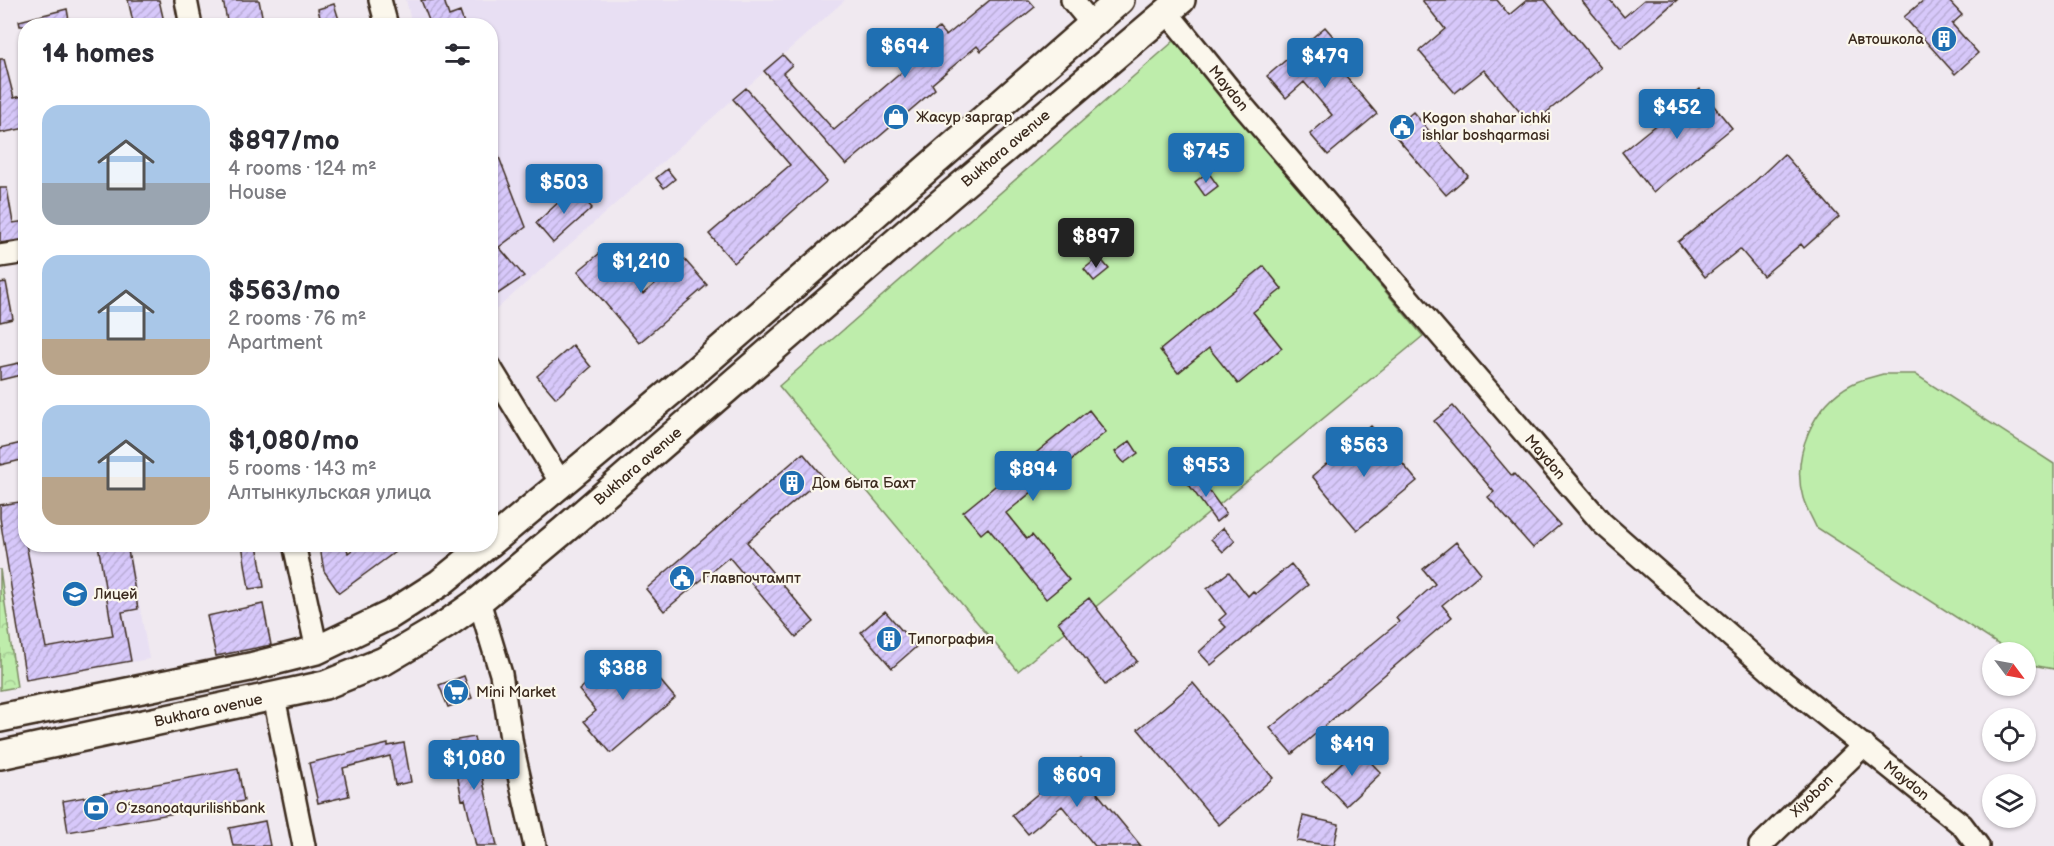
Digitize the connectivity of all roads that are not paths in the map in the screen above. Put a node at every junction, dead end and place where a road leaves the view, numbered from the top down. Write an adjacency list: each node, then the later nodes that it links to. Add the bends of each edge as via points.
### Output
1 (186, 0): 6 (street)
2 (380, 0): 7 (street)
3 (1072, 0): 8 (street)
4 (1120, 0): 8 (main road)
5 (1168, 4): 13 (main road, Bukhara avenue); 22 (street, Maydon, via 1251,114 1602,523 1774,675)
6 (189, 18)
7 (385, 18)
8 (1092, 24): 11 (main road)
9 (18, 253): 10 (street)
10 (0, 256)
11 (692, 374): 13 (main road); 14 (main road)
12 (498, 380): 14 (street)
13 (714, 401): 18 (main road, Bukhara avenue)
14 (561, 483): 15 (main road)
15 (498, 536)
16 (296, 552): 19 (street)
17 (479, 552): 19 (main road, via 390,615)
18 (479, 601): 20 (main road, Bukhara avenue, via 375,665 326,684); 25 (street, via 501,675)
19 (317, 650): 21 (main road)
20 (274, 697): 23 (main road, Bukhara avenue); 24 (street)
21 (0, 718)
22 (1864, 745): 26 (street, Xiyobon); 27 (street, Maydon, via 1962,825)
23 (0, 755)
24 (304, 846)
25 (535, 846)
26 (1760, 846)
27 (1978, 846)

